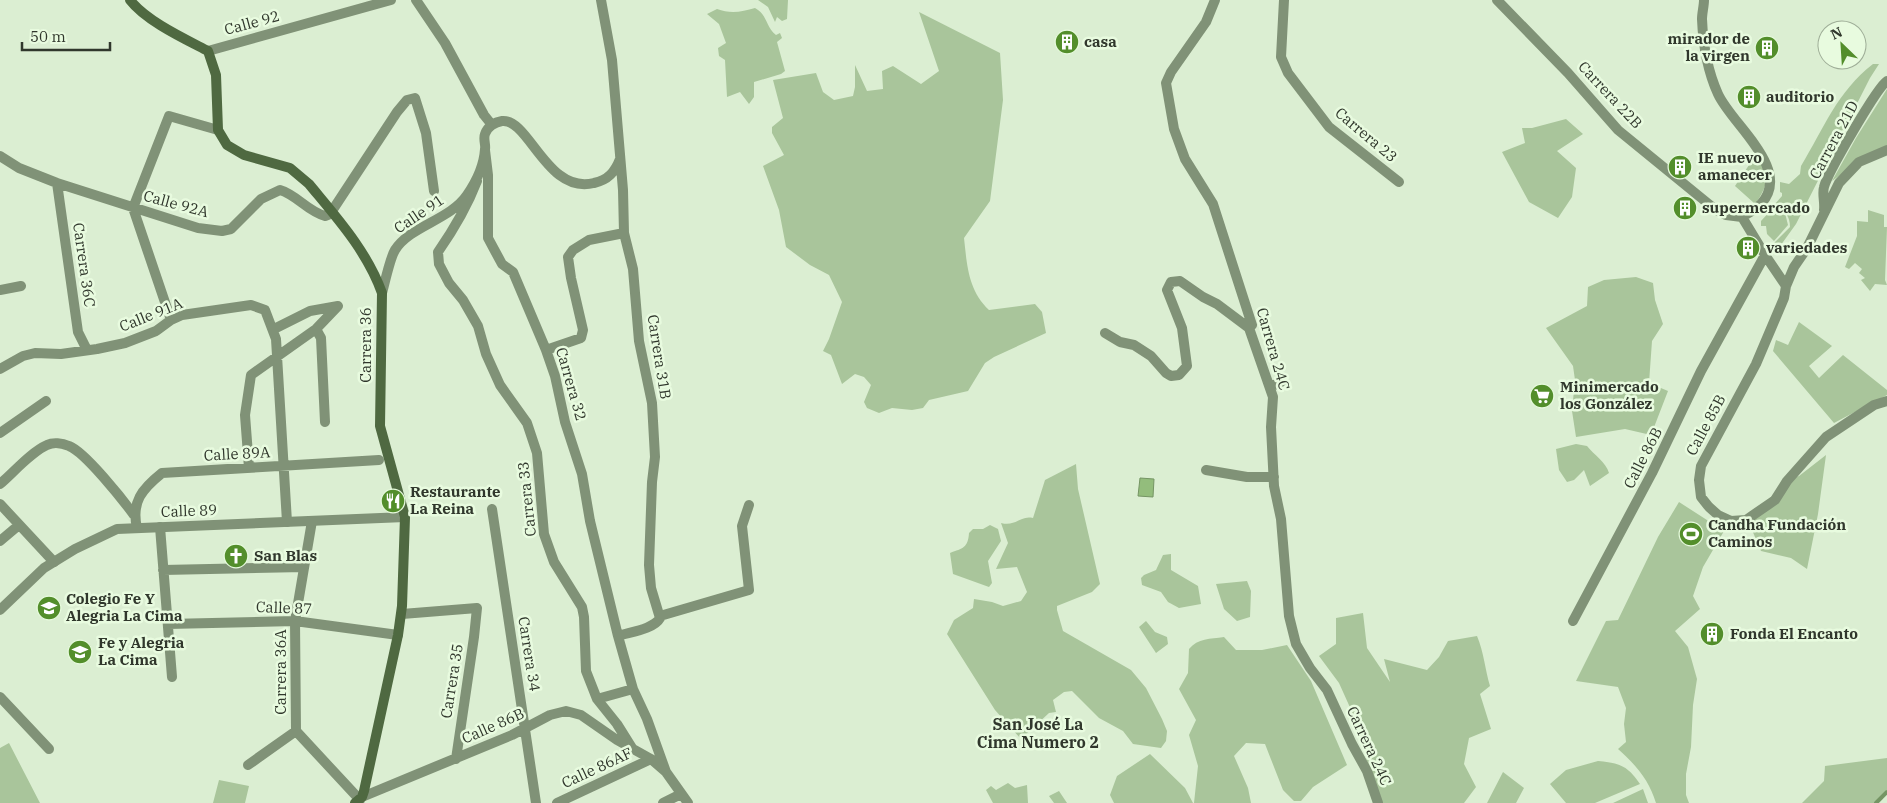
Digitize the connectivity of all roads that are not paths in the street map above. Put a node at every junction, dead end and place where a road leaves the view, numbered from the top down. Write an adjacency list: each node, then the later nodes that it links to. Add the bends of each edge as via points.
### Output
1 (130, 0): 9 (main road, via 174,34)
2 (392, 0): 9 (street, Calle 92)
3 (416, 0): 11 (street)
4 (601, 0): 16 (street, Carrera 31B, via 612,60)
5 (1215, 0): 33 (street, Carrera 24C, via 1206,22 1166,83 1174,129 1185,159 1213,204 1252,325)
6 (1284, 0): 19 (street, Carrera 23, via 1281,57 1289,76 1329,127)
7 (1497, 0): 24 (street, Carrera 22B, via 1618,130 1716,210)
8 (1704, 0): 24 (street, via 1702,19 1706,54 1718,94 1758,150 1771,180 1763,202)
9 (208, 51): 12 (main road, via 216,75)
10 (1887, 81): 25 (street, Carrera 21D, via 1882,84 1832,170 1824,187)
11 (492, 125): 13 (street, Calle 91, via 484,135); 16 (street, via 503,121 516,125 548,166 560,176 580,184 596,183 610,176)
12 (218, 130): 22 (street, via 169,116); 23 (main road, Carrera 36, via 231,149 290,168 309,184)
13 (485, 150): 18 (street, Calle 91); 38 (street, Carrera 32, via 488,238 502,264 513,272)
14 (1887, 150): 25 (street, Calle 85B, via 1859,162 1843,178)
15 (2, 157): 17 (street); 20 (street, Calle 92A, via 19,168)
16 (620, 159): 26 (street, Carrera 31B)
17 (0, 170)
18 (477, 180): 31 (street, Calle 91, via 464,200 402,241 394,250); 78 (street, Carrera 33, via 468,205 438,252 439,264 478,326 500,385 527,423 537,453 544,534 554,562 582,607 586,671)
19 (1399, 182)
20 (57, 183): 22 (street, Calle 92A); 37 (street, Carrera 36C, via 78,332)
21 (434, 191): 23 (street, via 426,133 415,98 407,100 397,112)
22 (133, 208): 23 (street, Calle 92A, via 198,228 222,231 231,229 261,199 280,190 290,193 318,214 325,216); 32 (street)
23 (331, 213): 31 (main road, Carrera 36, via 362,251)
24 (1742, 217): 27 (street)
25 (1822, 218): 29 (street, Calle 85B)
26 (624, 233): 38 (street, via 589,240 572,250 568,257 583,334 581,338); 69 (street, Carrera 31B, via 633,269 639,341 652,403 655,457 649,565 651,588)
27 (1766, 258): 29 (street); 71 (street, Calle 86B, via 1702,371 1648,482)
28 (21, 286): 30 (street)
29 (1786, 286): 44 (street, Calle 85B, via 1756,364 1701,466 1701,497 1709,507 1731,520 1746,520 1775,500 1787,481 1826,437 1874,405)
30 (0, 290)
31 (382, 293): 57 (main road, Carrera 36, via 380,426)
32 (171, 320): 34 (street, Calle 91A, via 182,315 251,305 265,310); 37 (street, Calle 91A, via 156,331 125,343)
33 (1249, 328): 36 (street, via 1180,281 1171,282 1167,290 1182,328 1187,366 1179,375 1166,374 1151,356 1134,344 1120,342); 42 (street, Carrera 24C)
34 (274, 329): 35 (street, via 310,311 338,306); 39 (street)
35 (316, 329): 39 (street); 45 (street, via 321,338)
36 (1105, 333)
37 (87, 350): 40 (street, Calle 91A, via 35,353 22,356)
38 (546, 350): 74 (street, Carrera 32, via 582,474)
39 (278, 355): 48 (street); 49 (street, via 251,375 244,415)
40 (0, 369)
41 (1283, 382): 42 (street)
42 (1270, 388): 51 (street, Carrera 24C, via 1273,397)
43 (46, 401): 46 (street)
44 (1887, 401)
45 (325, 422)
46 (0, 433)
47 (379, 460): 48 (street, Calle 89A)
48 (285, 466): 49 (street, Calle 89A); 59 (street)
49 (249, 468): 56 (street, Calle 89A, via 162,473 148,484 138,500)
50 (1206, 470): 51 (street, via 1247,477)
51 (1274, 477): 93 (street, Carrera 24C, via 1282,520 1289,616 1296,644 1327,690 1367,771)
52 (0, 484): 56 (street, via 40,449 59,443 71,446 90,463)
53 (0, 504): 60 (street)
54 (749, 505): 69 (street, via 742,526 748,590)
55 (492, 509): 79 (street, Carrera 34)
56 (134, 515): 62 (street)
57 (405, 517): 58 (street, Calle 89); 68 (main road, Carrera 36)
58 (312, 521): 59 (street, Calle 89); 65 (street, Carrera 36A)
59 (288, 522): 61 (street, Calle 89)
60 (19, 525): 63 (street); 64 (street)
61 (160, 527): 62 (street, Calle 89); 66 (street)
62 (137, 528): 64 (street, Calle 89, via 117,529)
63 (0, 541)
64 (54, 562): 67 (street, Calle 89)
65 (304, 567): 66 (street); 70 (street, Carrera 36A)
66 (163, 570): 72 (street)
67 (0, 610)
68 (402, 614): 73 (main road, Carrera 36); 83 (street, Carrera 35, via 477,608)
69 (660, 616): 74 (street, via 658,622)
70 (295, 621): 72 (street, Calle 87); 73 (street, Calle 87); 80 (street, Carrera 36A)
71 (1573, 621)
72 (168, 624): 75 (street)
73 (398, 635): 88 (main road, Carrera 36)
74 (618, 636): 76 (street)
75 (172, 677)
76 (633, 689): 78 (street); 86 (street)
77 (0, 697): 82 (street)
78 (597, 700): 81 (street, Carrera 33)
79 (526, 729): 81 (street, Calle 86B, via 550,715 566,711 581,715); 83 (street, Calle 86B); 89 (street, Carrera 34)
80 (296, 731): 85 (street); 88 (street, Carrera 36A)
81 (632, 748): 84 (street, Carrera 33)
82 (49, 749)
83 (456, 759): 88 (street, Calle 86B)
84 (651, 760): 86 (street, Carrera 33); 90 (street, Calle 86AF)
85 (248, 765)
86 (666, 772): 87 (street, Carrera 33)
87 (681, 794): 91 (street); 92 (street, Carrera 33)
88 (360, 801)
89 (536, 803)
90 (557, 803)
91 (663, 803)
92 (688, 803)
93 (1378, 803)

